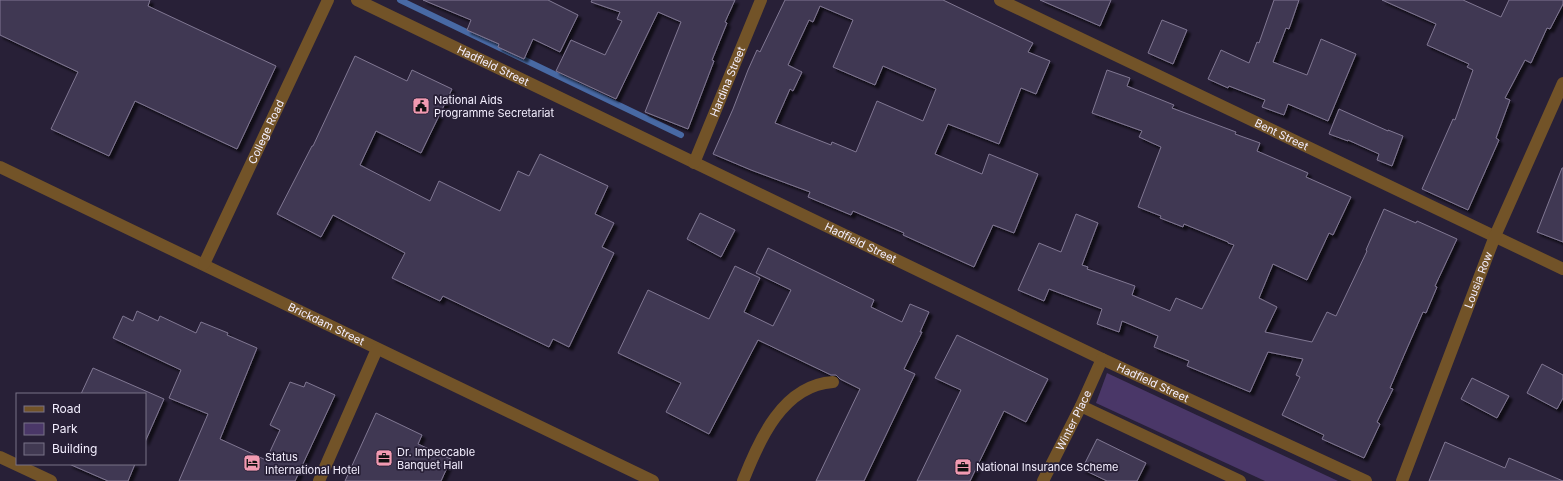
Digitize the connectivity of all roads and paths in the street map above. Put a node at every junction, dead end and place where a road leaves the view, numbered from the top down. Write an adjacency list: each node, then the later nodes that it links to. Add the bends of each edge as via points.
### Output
1 (328, 0): 9 (street, College Road)
2 (357, 0): 6 (street, Hadfield Street)
3 (761, 0): 6 (street, Hardina Street)
4 (1000, 0): 8 (street, Bent Street)
5 (1563, 83): 8 (street, Lousia Row)
6 (694, 163): 12 (street, Hadfield Street)
7 (0, 167): 9 (street, Brickdam Street)
8 (1495, 236): 10 (street, Bent Street); 25 (street, Lousia Row)
9 (204, 264): 11 (street, Brickdam Street)
10 (1563, 269)
11 (377, 349): 19 (street); 20 (street, Brickdam Street)
12 (1102, 359): 14 (street, Winter Place); 24 (street, Hadfield Street)
13 (833, 382): 21 (street, via 813,386 791,399 768,427)
14 (1081, 406): 22 (street, Winter Place); 23 (street)
15 (0, 457): 16 (street)
16 (16, 465)
17 (17, 465): 18 (street)
18 (51, 481)
19 (319, 481)
20 (652, 481)
21 (743, 481)
22 (1042, 481)
23 (1240, 481)
24 (1366, 481)
25 (1402, 481)

